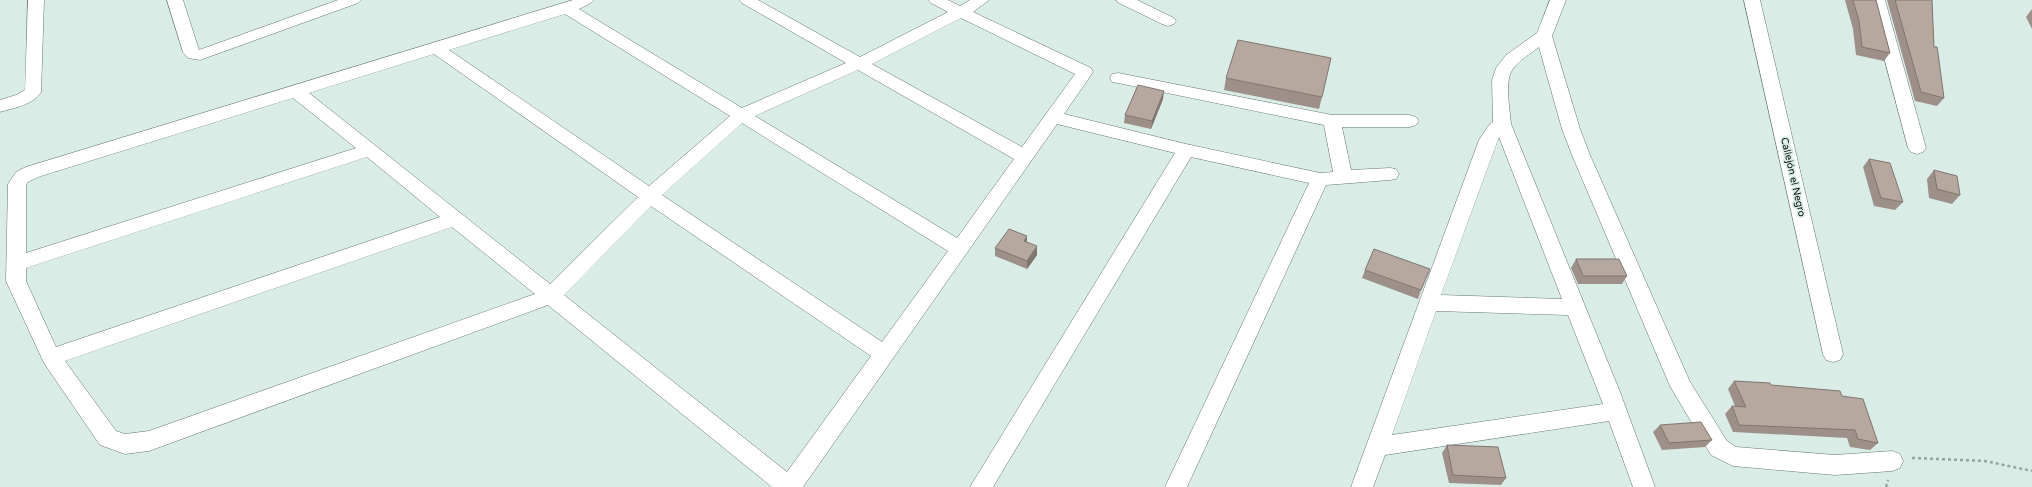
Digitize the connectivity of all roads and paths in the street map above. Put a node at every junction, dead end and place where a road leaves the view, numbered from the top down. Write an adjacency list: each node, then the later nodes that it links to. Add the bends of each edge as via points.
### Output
1 (36, 0): 20 (street, via 33,92 22,99)
2 (175, 0): 3 (street, via 191,52 200,55)
3 (353, 0)
4 (586, 0): 12 (street)
5 (747, 0): 17 (street)
6 (936, 0): 13 (street)
7 (981, 0): 13 (street)
8 (1124, 0): 14 (street)
9 (1558, 0): 15 (street)
10 (1877, 0): 26 (street)
11 (1749, 1): 41 (street, Callejón el Negro)
12 (567, 8): 16 (street); 21 (street)
13 (961, 12): 17 (street); 22 (street, via 1085,72)
14 (1168, 21)
15 (1544, 36): 25 (street, via 1512,59 1504,68 1500,80); 45 (street, via 1581,155 1681,386 1719,448 1733,456 1835,465)
16 (437, 49): 19 (street); 33 (street)
17 (860, 63): 21 (street); 29 (street)
18 (1118, 78): 23 (street)
19 (296, 91): 27 (street); 36 (street, via 22,177 17,184)
20 (0, 106)
21 (741, 115): 33 (street); 35 (street)
22 (1053, 118): 28 (street); 29 (street)
23 (1332, 120): 24 (street); 31 (street)
24 (1410, 122)
25 (1502, 124): 38 (street, via 1488,140); 39 (street)
26 (1917, 148)
27 (370, 150): 34 (street); 36 (street)
28 (1186, 150): 32 (street); 48 (street)
29 (1025, 157): 35 (street)
30 (1390, 174): 31 (street)
31 (1343, 177): 32 (street)
32 (1320, 179): 49 (street)
33 (650, 196): 37 (street); 40 (street)
34 (454, 219): 37 (street); 42 (street)
35 (960, 248): 40 (street)
36 (16, 264): 42 (street, via 16,281)
37 (551, 296): 42 (street, via 149,441 125,444 108,438); 47 (street)
38 (1429, 303): 39 (street); 44 (street)
39 (1575, 307): 43 (street)
40 (884, 354): 47 (street)
41 (1833, 354)
42 (51, 358)
43 (1616, 411): 44 (street); 51 (street)
44 (1377, 447): 50 (street)
45 (1892, 461): 46 (path, via 1910,458 1985,461)
46 (2032, 471)
47 (789, 487)
48 (981, 487)
49 (1176, 487)
50 (1362, 487)
51 (1644, 487)

